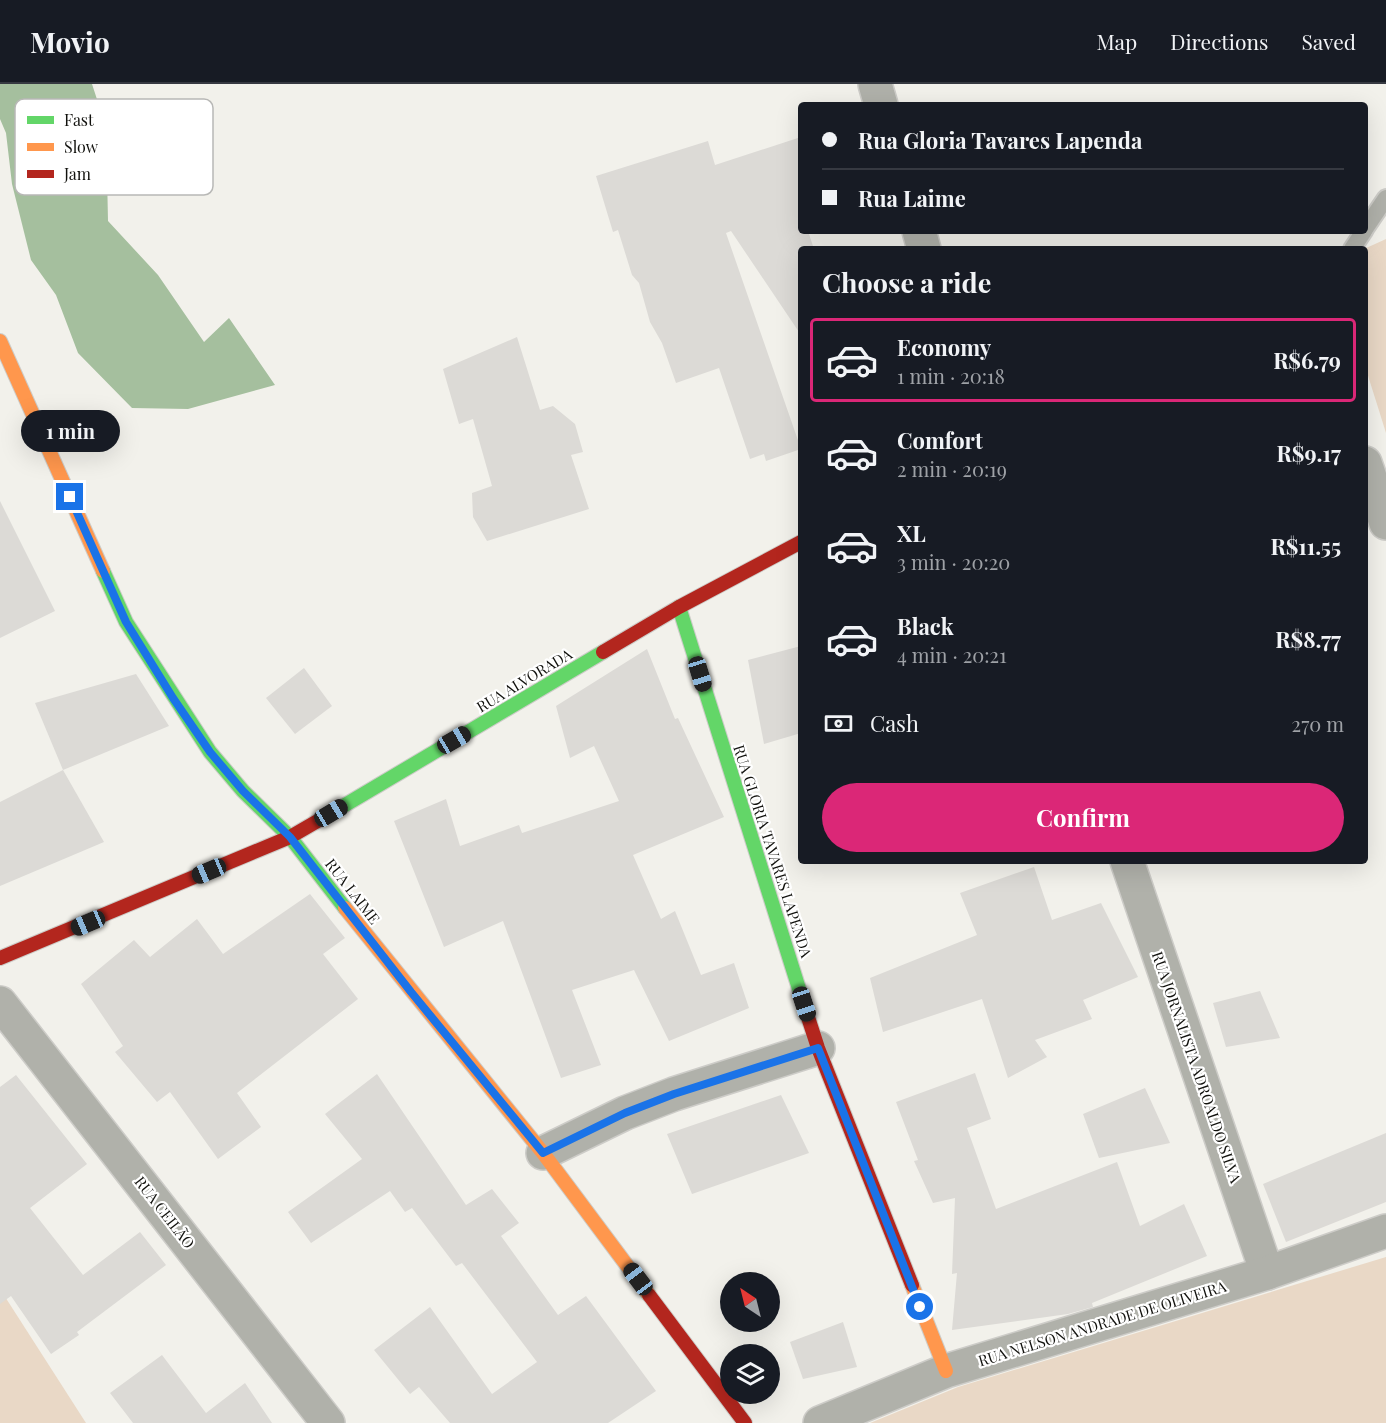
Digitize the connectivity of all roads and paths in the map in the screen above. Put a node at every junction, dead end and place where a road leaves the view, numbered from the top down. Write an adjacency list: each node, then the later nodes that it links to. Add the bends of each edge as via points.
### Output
1 (875, 84): 2 (street)
2 (880, 102)
3 (1386, 198): 4 (lane)
4 (1368, 224)
5 (0, 341): 10 (street, RUA LAIME, via 126,622 210,752)
6 (1368, 472): 7 (street)
7 (1386, 524)
8 (798, 544): 9 (street, RUA ALVORADA)
9 (679, 608): 10 (street, RUA ALVORADA); 14 (street, RUA GLORIA TAVARES LAPENDA)
10 (290, 837): 12 (street, RUA ALVORADA); 15 (street, RUA LAIME)
11 (1128, 864): 17 (street, RUA JORNALISTA ADROALDO SILVA)
12 (0, 958)
13 (0, 1003): 19 (street, RUA CEILÃO)
14 (818, 1048): 15 (street, via 674,1094); 18 (street, RUA GLORIA TAVARES LAPENDA)
15 (543, 1153): 20 (street, RUA LAIME)
16 (1386, 1230): 17 (street, RUA NELSON ANDRADE DE OLIVEIRA)
17 (1267, 1273): 18 (street, RUA NELSON ANDRADE DE OLIVEIRA)
18 (946, 1371): 21 (street, RUA NELSON ANDRADE DE OLIVEIRA)
19 (328, 1423)
20 (745, 1423)
21 (820, 1423)

